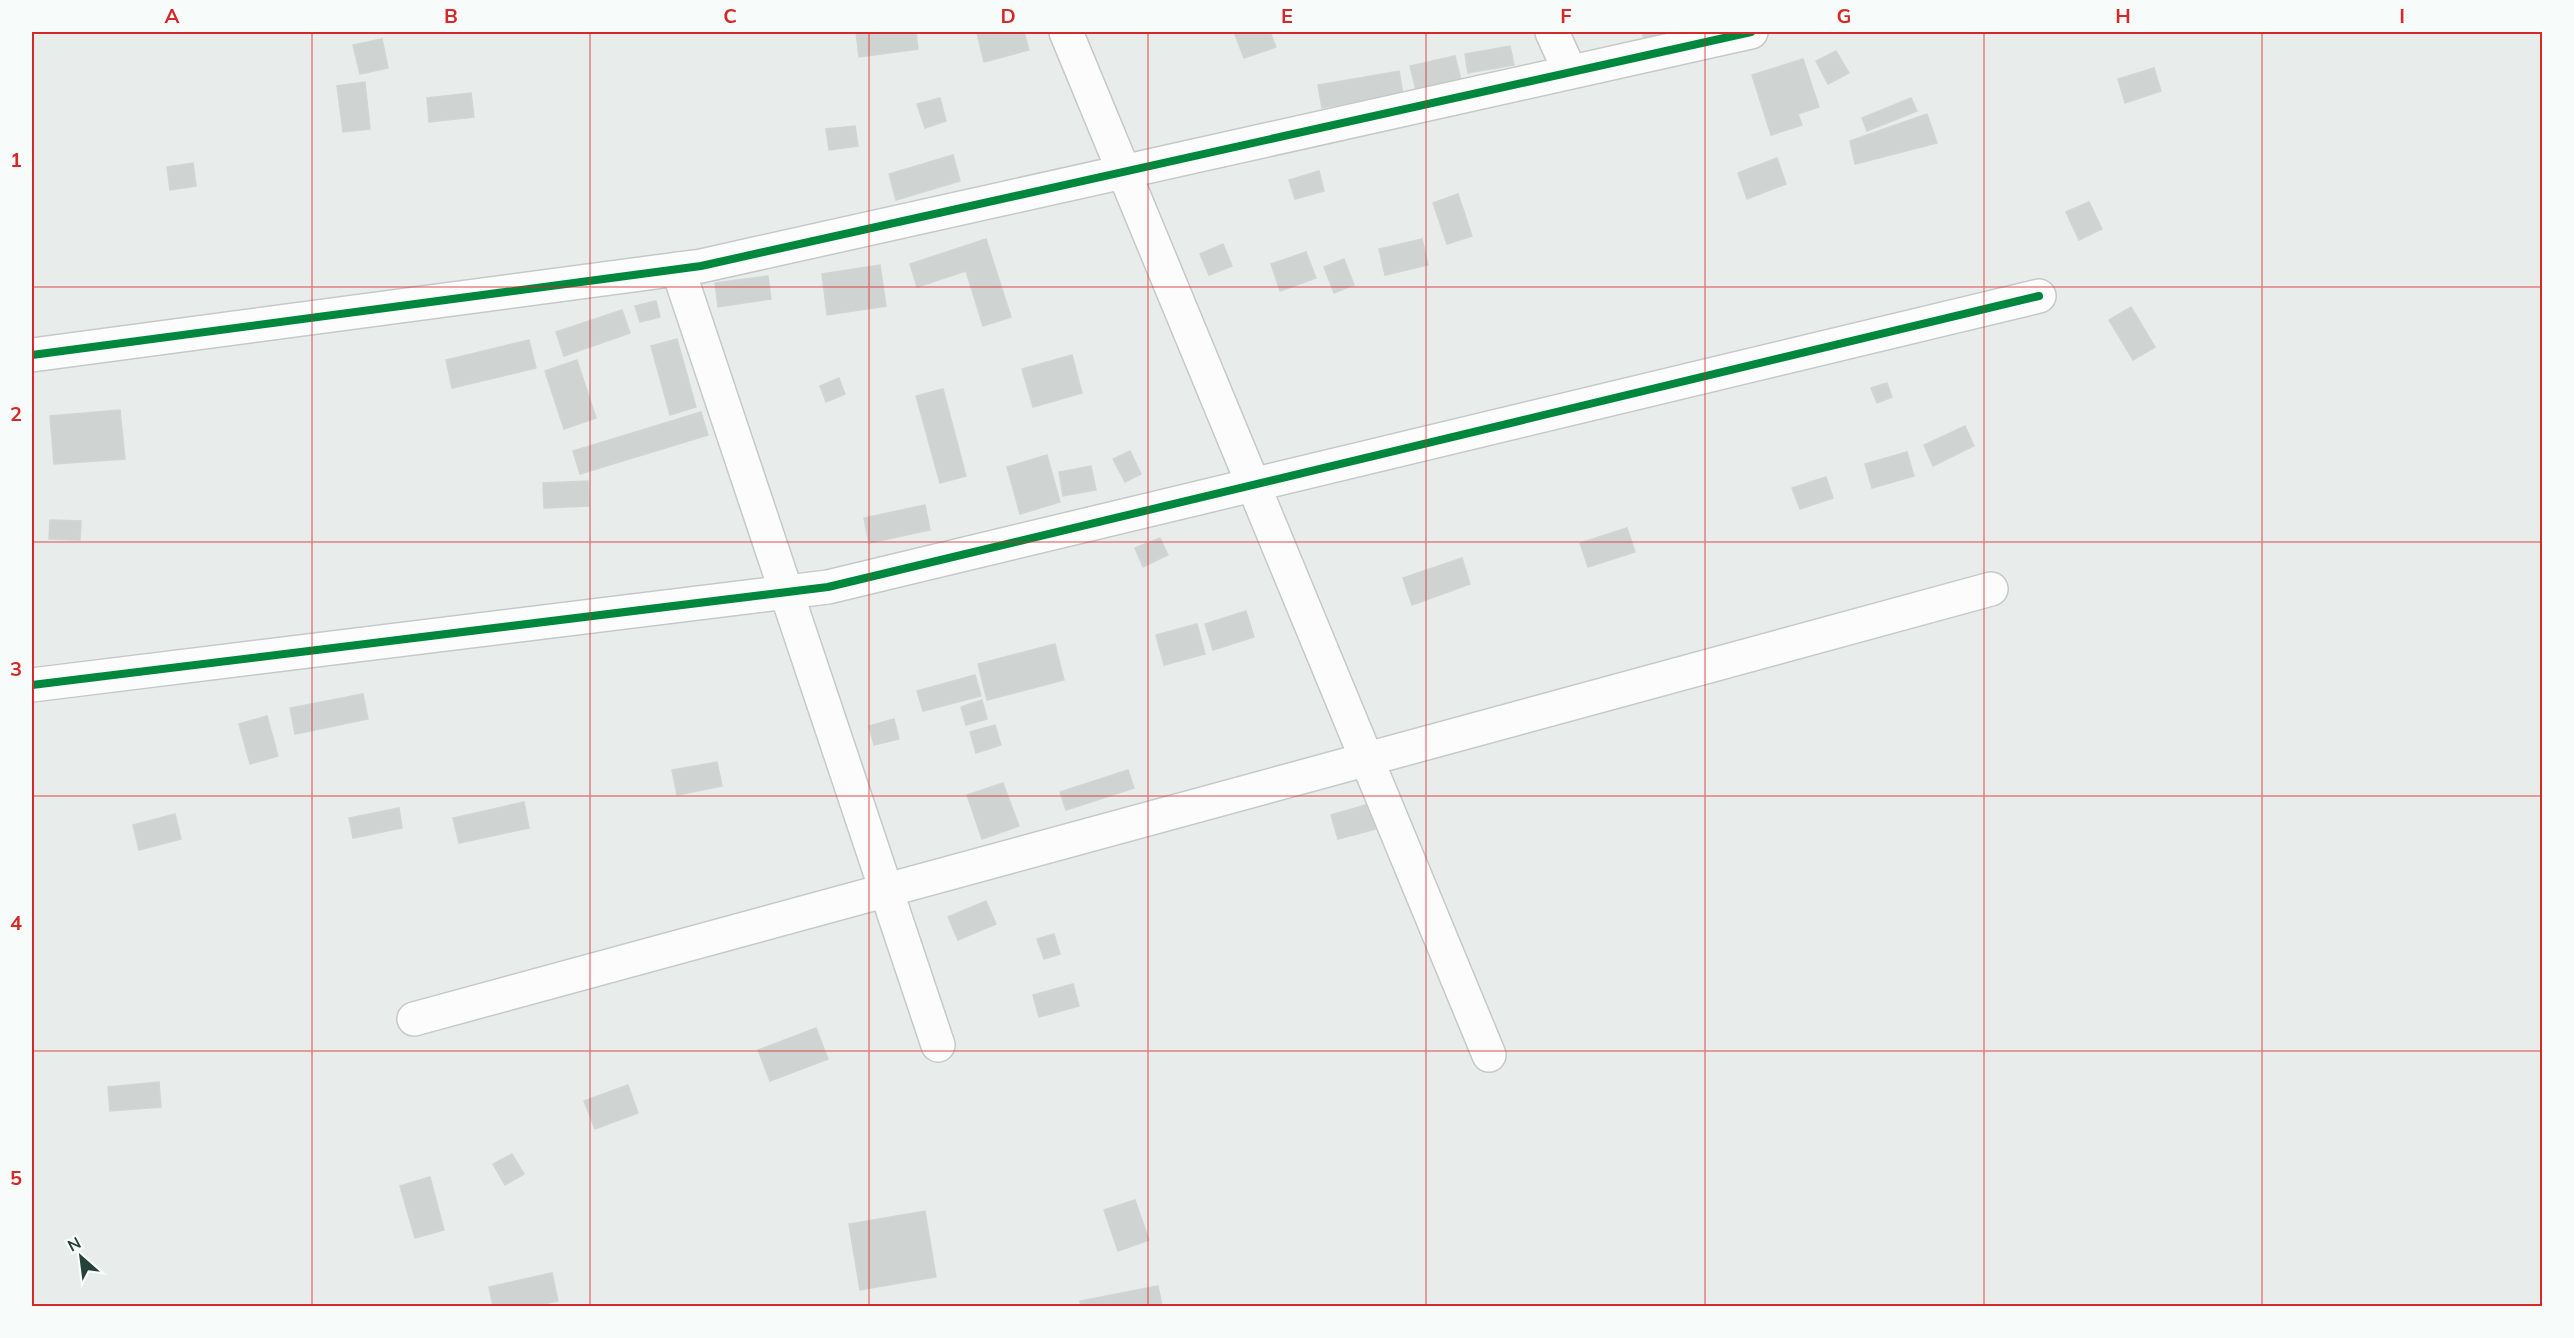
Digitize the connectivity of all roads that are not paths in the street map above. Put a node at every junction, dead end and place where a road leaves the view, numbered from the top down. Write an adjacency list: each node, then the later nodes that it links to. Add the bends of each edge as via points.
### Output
1 (1066, 32): 5 (street)
2 (1552, 32): 4 (street)
3 (1750, 32): 4 (street)
4 (1570, 72): 5 (street)
5 (1123, 171): 6 (street); 9 (street)
6 (678, 269): 8 (street); 11 (street)
7 (2039, 296): 9 (street)
8 (32, 355)
9 (1253, 484): 11 (street, via 828,587); 13 (street)
10 (1991, 589): 13 (street)
11 (786, 592): 12 (street); 14 (street)
12 (32, 685)
13 (1366, 759): 14 (street); 17 (street)
14 (886, 890): 15 (street); 16 (street)
15 (414, 1019)
16 (938, 1045)
17 (1489, 1055)

